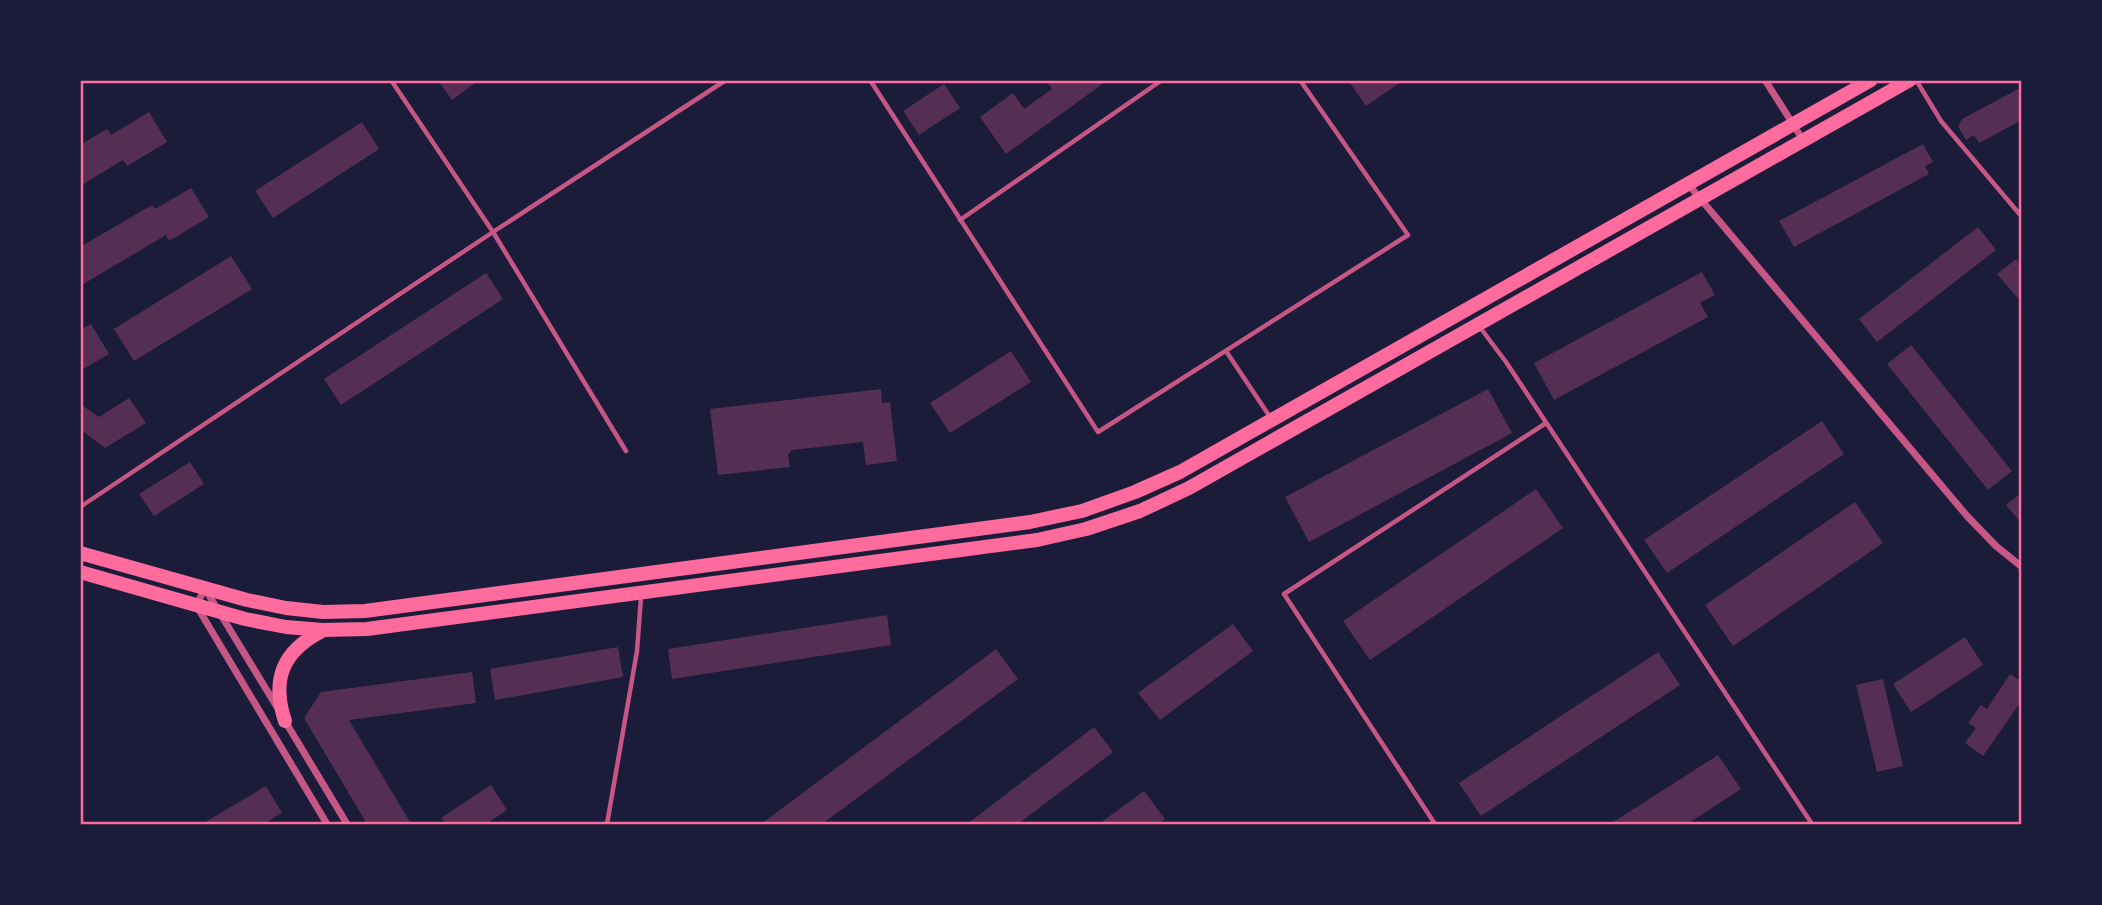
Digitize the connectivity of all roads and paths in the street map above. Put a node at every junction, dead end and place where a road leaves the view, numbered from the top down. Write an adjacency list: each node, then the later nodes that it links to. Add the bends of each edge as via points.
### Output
1 (391, 80): 16 (lane)
2 (726, 80): 16 (lane)
3 (870, 80): 15 (lane)
4 (1162, 80): 15 (lane)
5 (1300, 80): 18 (lane, via 1408,235)
6 (1871, 80): 10 (highway)
7 (1910, 80): 11 (highway)
8 (1916, 80): 14 (lane, via 1941,121)
9 (1768, 82): 10 (street)
10 (1793, 125): 11 (street); 12 (highway)
11 (1804, 141): 13 (highway)
12 (1688, 184): 13 (street); 19 (highway)
13 (1701, 199): 17 (highway); 24 (street, via 1967,516)
14 (2021, 217)
15 (960, 220): 18 (lane, via 1098,432)
16 (493, 232): 21 (lane); 22 (lane)
17 (1478, 325): 20 (lane); 27 (highway, via 1189,488 1086,529 1037,540)
18 (1226, 351): 19 (lane)
19 (1272, 420): 26 (highway, via 1135,492 1082,511 1030,522 365,611 286,608)
20 (1546, 423): 35 (lane, via 1284,594); 36 (lane)
21 (626, 451)
22 (80, 507)
23 (80, 553): 26 (highway)
24 (2021, 567)
25 (80, 572): 28 (highway)
26 (205, 588): 28 (street); 29 (street)
27 (641, 593): 30 (highway, via 367,629); 34 (lane, via 638,651)
28 (196, 605): 29 (highway); 32 (street)
29 (219, 612): 30 (highway); 31 (street)
30 (323, 630): 31 (highway, via 292,652 283,669 278,685)
31 (285, 721): 33 (street)
32 (327, 824)
33 (347, 824)
34 (607, 824)
35 (1436, 824)
36 (1812, 824)

